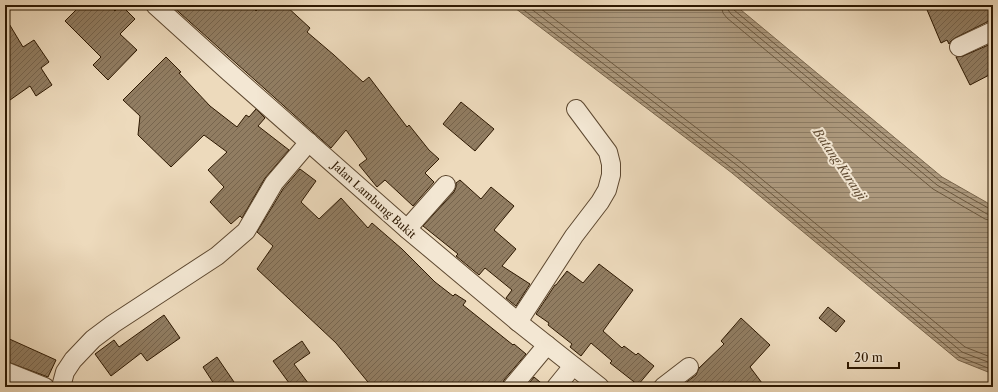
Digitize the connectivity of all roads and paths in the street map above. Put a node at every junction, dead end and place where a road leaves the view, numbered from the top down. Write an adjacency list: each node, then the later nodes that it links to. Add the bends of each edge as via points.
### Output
1 (155, 5): 5 (street, Jalan Lambung Bukit)
2 (993, 31): 3 (street)
3 (959, 47)
4 (576, 108): 8 (street, via 608,152 612,164 611,175 600,202 574,236)
5 (309, 142): 7 (street, Jalan Lambung Bukit); 14 (street, via 274,183 246,231 217,256 93,339 73,360 65,372)
6 (446, 185): 7 (street)
7 (407, 229): 8 (street, Jalan Lambung Bukit)
8 (518, 322): 9 (street, Jalan Lambung Bukit)
9 (547, 345): 10 (street, Jalan Lambung Bukit); 15 (street)
10 (573, 366): 16 (street); 17 (street, Jalan Lambung Bukit)
11 (689, 367): 18 (street)
12 (5, 371): 13 (street)
13 (45, 387)
14 (61, 387)
15 (512, 387)
16 (556, 387)
17 (600, 387)
18 (663, 387)

